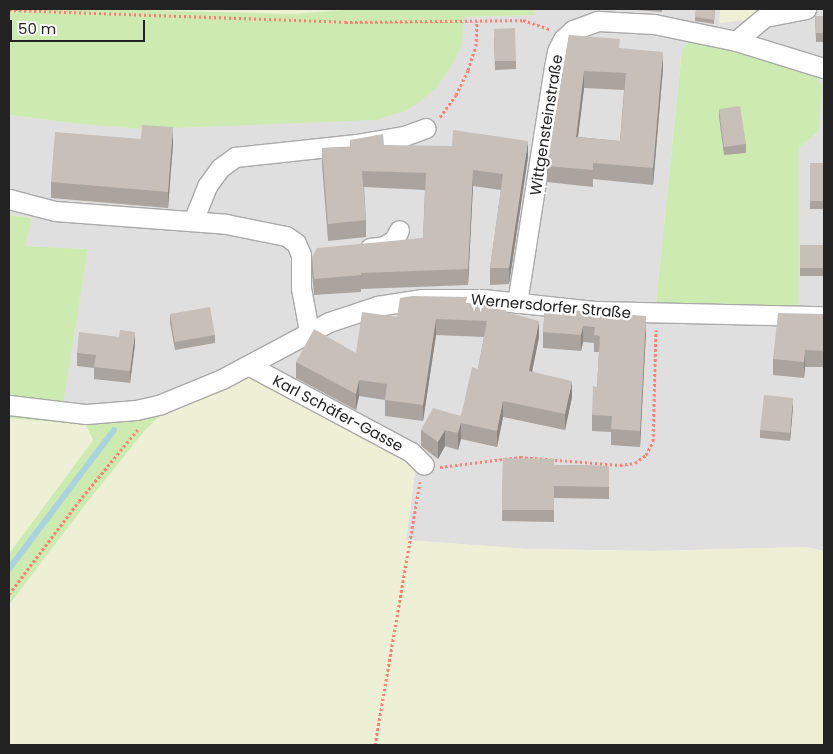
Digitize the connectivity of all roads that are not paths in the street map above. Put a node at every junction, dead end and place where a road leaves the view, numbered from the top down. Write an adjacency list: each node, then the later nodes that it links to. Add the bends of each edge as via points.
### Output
1 (806, 9): 2 (street, via 765,17)
2 (736, 41): 3 (street, Wittgensteinstraße); 9 (street, Wittgensteinstraße, via 654,24 598,21 579,27 563,39 554,66)
3 (824, 68)
4 (426, 128): 6 (street, via 404,136 356,144 235,157 220,168 207,186)
5 (9, 199): 6 (street, via 55,211)
6 (193, 221): 11 (street, via 286,236 310,254 301,288)
7 (399, 230): 8 (street, via 394,240 384,246)
8 (348, 250)
9 (517, 303): 10 (street, Wernersdorfer Straße, via 580,310); 11 (street, Wernersdorfer Straße, via 448,298 400,301 353,313)
10 (824, 316)
11 (309, 331): 12 (street, Wernersdorfer Straße)
12 (248, 365): 13 (street, Wernersdorfer Straße, via 161,404 112,413 86,414); 14 (street, Karl Schäfer-Gasse, via 410,452)
13 (9, 405)
14 (424, 465)

